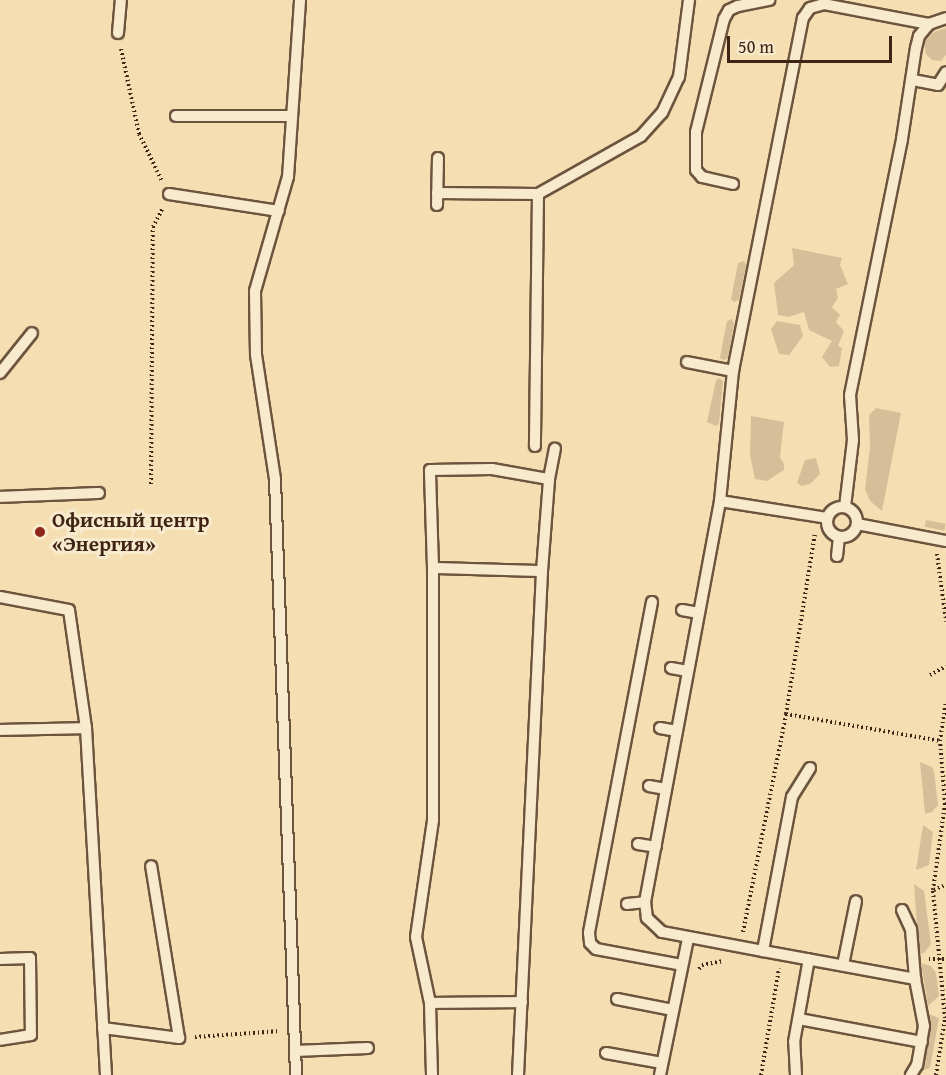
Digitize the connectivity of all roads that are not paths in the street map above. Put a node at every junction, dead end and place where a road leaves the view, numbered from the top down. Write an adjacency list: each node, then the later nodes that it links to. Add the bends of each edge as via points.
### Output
1 (121, 0): 7 (lane)
2 (300, 0): 11 (lane)
3 (689, 0): 16 (lane, via 679,77 663,114 641,136)
4 (769, 0): 13 (lane, via 738,6 729,10 724,19 696,132 696,170 702,177)
5 (946, 18): 6 (lane)
6 (930, 24): 9 (lane, via 919,36); 21 (lane, via 824,4 810,8 803,18)
7 (118, 33)
8 (946, 72): 9 (lane, via 938,85)
9 (913, 80): 29 (lane, via 850,395 853,440)
10 (176, 116): 11 (lane)
11 (292, 116): 18 (lane, via 288,177)
12 (438, 158): 14 (lane)
13 (733, 184)
14 (437, 193): 16 (lane); 17 (lane)
15 (169, 194): 18 (lane)
16 (538, 194): 23 (lane)
17 (437, 206)
18 (279, 211): 73 (lane, via 255,291 256,355 275,479)
19 (32, 333): 22 (lane)
20 (687, 362): 21 (lane)
21 (734, 371): 28 (lane)
22 (0, 373)
23 (535, 446)
24 (555, 449): 25 (lane)
25 (549, 479): 35 (lane, via 492,469 430,470); 36 (lane)
26 (99, 493): 27 (lane)
27 (0, 497)
28 (720, 501): 30 (lane); 40 (lane)
29 (845, 507): 30 (lane); 31 (lane, via 854,513)
30 (823, 517): 32 (lane, via 830,532)
31 (857, 524): 32 (lane, via 849,535); 33 (lane)
32 (839, 537): 34 (lane)
33 (941, 539)
34 (837, 556)
35 (434, 568): 36 (lane); 66 (lane, via 433,820 416,938)
36 (542, 571): 65 (lane)
37 (0, 597): 43 (lane, via 69,610)
38 (652, 602): 61 (lane, via 589,933 590,943 596,949)
39 (682, 610): 40 (lane)
40 (699, 613): 42 (lane)
41 (671, 668): 42 (lane)
42 (688, 671): 46 (lane)
43 (86, 728): 45 (lane); 69 (lane)
44 (660, 728): 46 (lane)
45 (0, 730)
46 (677, 731): 49 (lane)
47 (810, 768): 58 (lane, via 792,797)
48 (650, 786): 49 (lane)
49 (666, 789): 51 (lane)
50 (638, 844): 51 (lane)
51 (656, 847): 54 (lane)
52 (151, 866): 69 (lane, via 179,1038)
53 (856, 901): 62 (lane)
54 (645, 902): 55 (lane); 57 (lane, via 647,918 662,932)
55 (627, 904)
56 (902, 910): 63 (lane, via 911,929)
57 (688, 938): 58 (lane); 61 (lane)
58 (763, 951): 60 (lane)
59 (0, 959): 70 (lane, via 30,958 31,1035)
60 (809, 959): 62 (lane); 68 (lane)
61 (682, 964): 67 (lane)
62 (843, 965): 63 (lane)
63 (915, 979): 71 (lane, via 924,1026)
64 (616, 999): 67 (lane)
65 (522, 1002): 66 (lane); 79 (lane)
66 (430, 1003): 78 (lane)
67 (673, 1010): 75 (lane)
68 (799, 1019): 71 (lane); 81 (lane, via 794,1042)
69 (103, 1028): 76 (lane)
70 (0, 1040)
71 (922, 1042): 82 (lane, via 917,1065)
72 (368, 1048): 73 (lane)
73 (295, 1051): 77 (lane)
74 (606, 1053): 75 (lane)
75 (662, 1063): 80 (lane)
76 (106, 1075)
77 (296, 1075)
78 (432, 1075)
79 (518, 1075)
80 (660, 1075)
81 (796, 1075)
82 (910, 1075)

